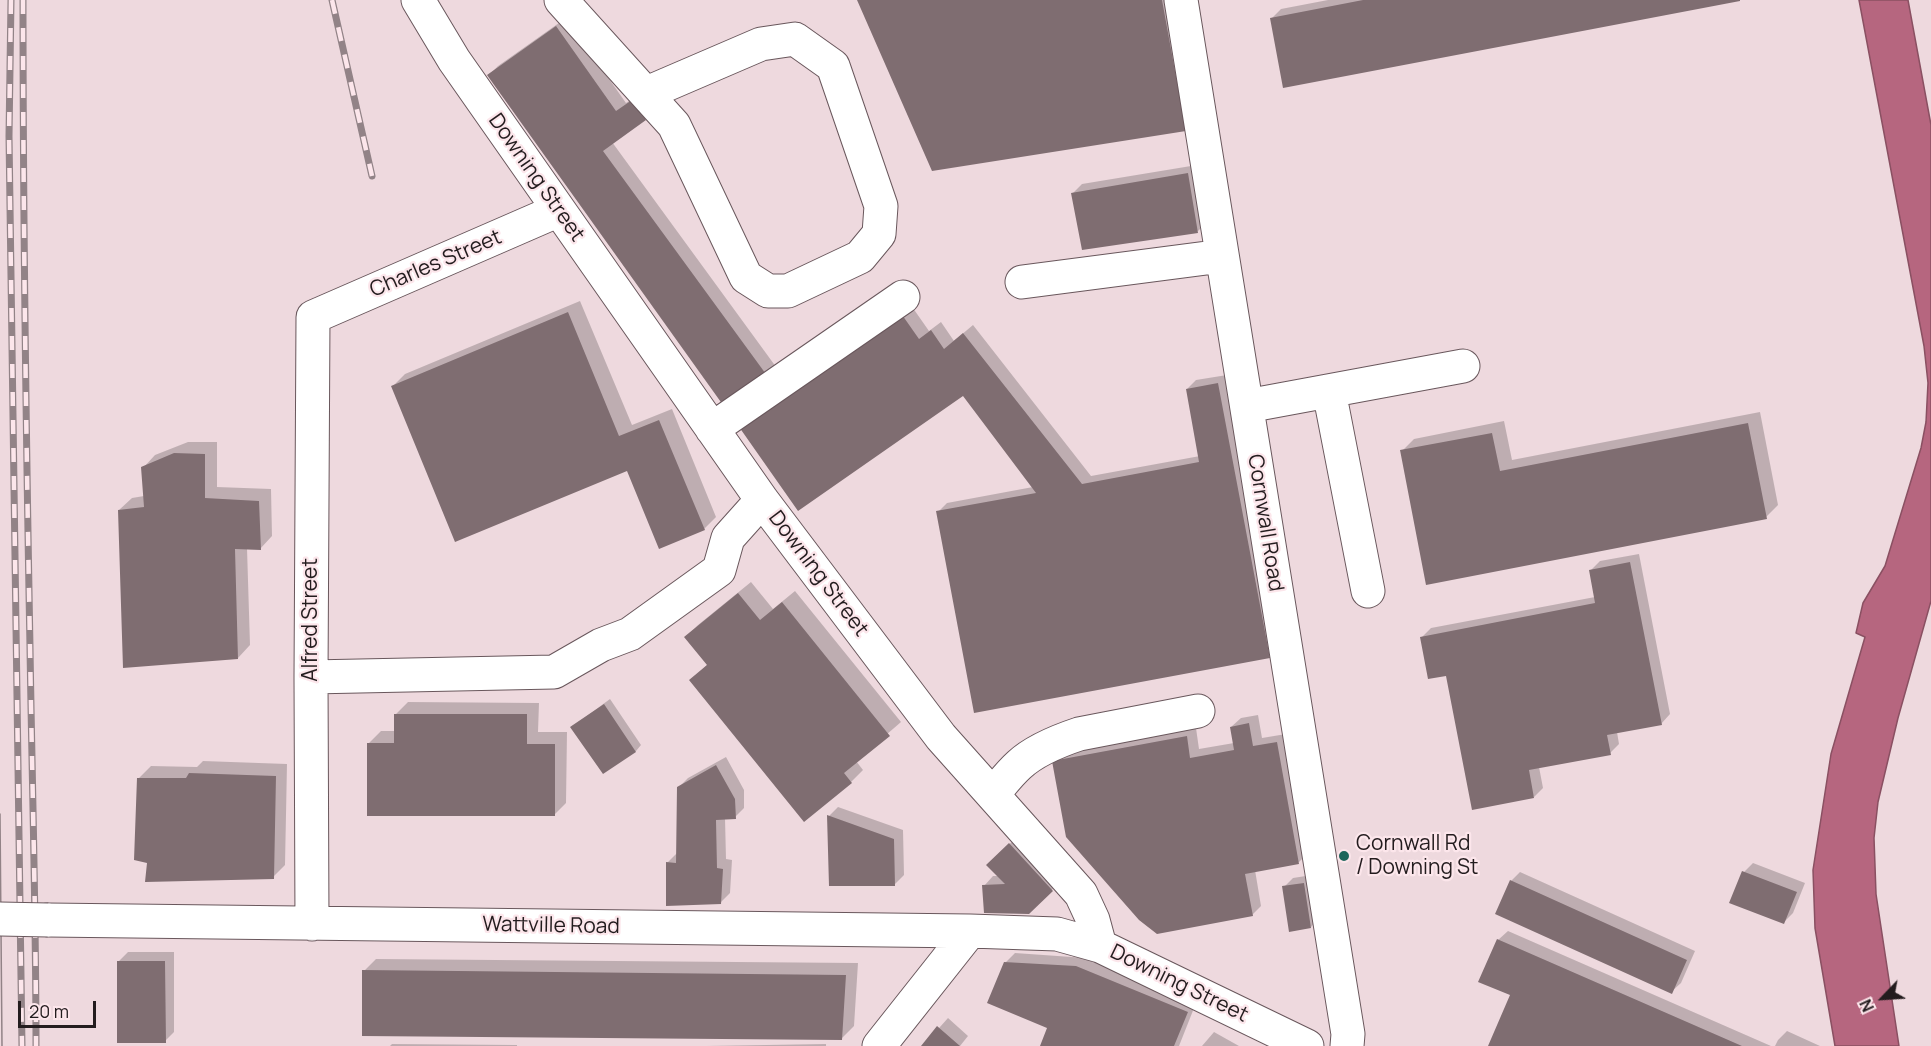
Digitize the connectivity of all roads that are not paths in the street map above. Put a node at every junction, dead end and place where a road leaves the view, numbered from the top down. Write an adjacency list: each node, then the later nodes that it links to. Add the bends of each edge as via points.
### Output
1 (418, 0): 5 (street, Downing Street, via 453,60)
2 (561, 0): 4 (street)
3 (1181, 0): 6 (street, Cornwall Road)
4 (647, 93): 4 (street, via 761,44 795,39 833,66 881,206 879,234 860,257 788,291 768,291 746,277 674,124)
5 (559, 210): 9 (street, Charles Street); 13 (street, Downing Street)
6 (1222, 256): 7 (street); 12 (street, Cornwall Road)
7 (1022, 282)
8 (903, 297): 13 (street)
9 (313, 317): 16 (street, Alfred Street)
10 (1463, 366): 11 (street)
11 (1329, 391): 12 (street); 15 (street)
12 (1246, 405): 25 (street, Cornwall Road)
13 (712, 429): 14 (street, Downing Street)
14 (762, 500): 16 (street, via 728,538 719,570 630,634 601,645 554,672); 18 (street, Downing Street, via 941,737)
15 (1368, 591)
16 (311, 677): 20 (street, Alfred Street)
17 (1198, 711): 18 (street, via 1062,740 1033,754)
18 (993, 794): 22 (street, Downing Street, via 1081,894)
19 (0, 920): 20 (street, Wattville Road, bridge)
20 (312, 924): 21 (street, Wattville Road)
21 (970, 931): 22 (street, Wattville Road, via 1057,934); 23 (street)
22 (1100, 946): 24 (street, Downing Street)
23 (879, 1046)
24 (1307, 1046)
25 (1347, 1046)

